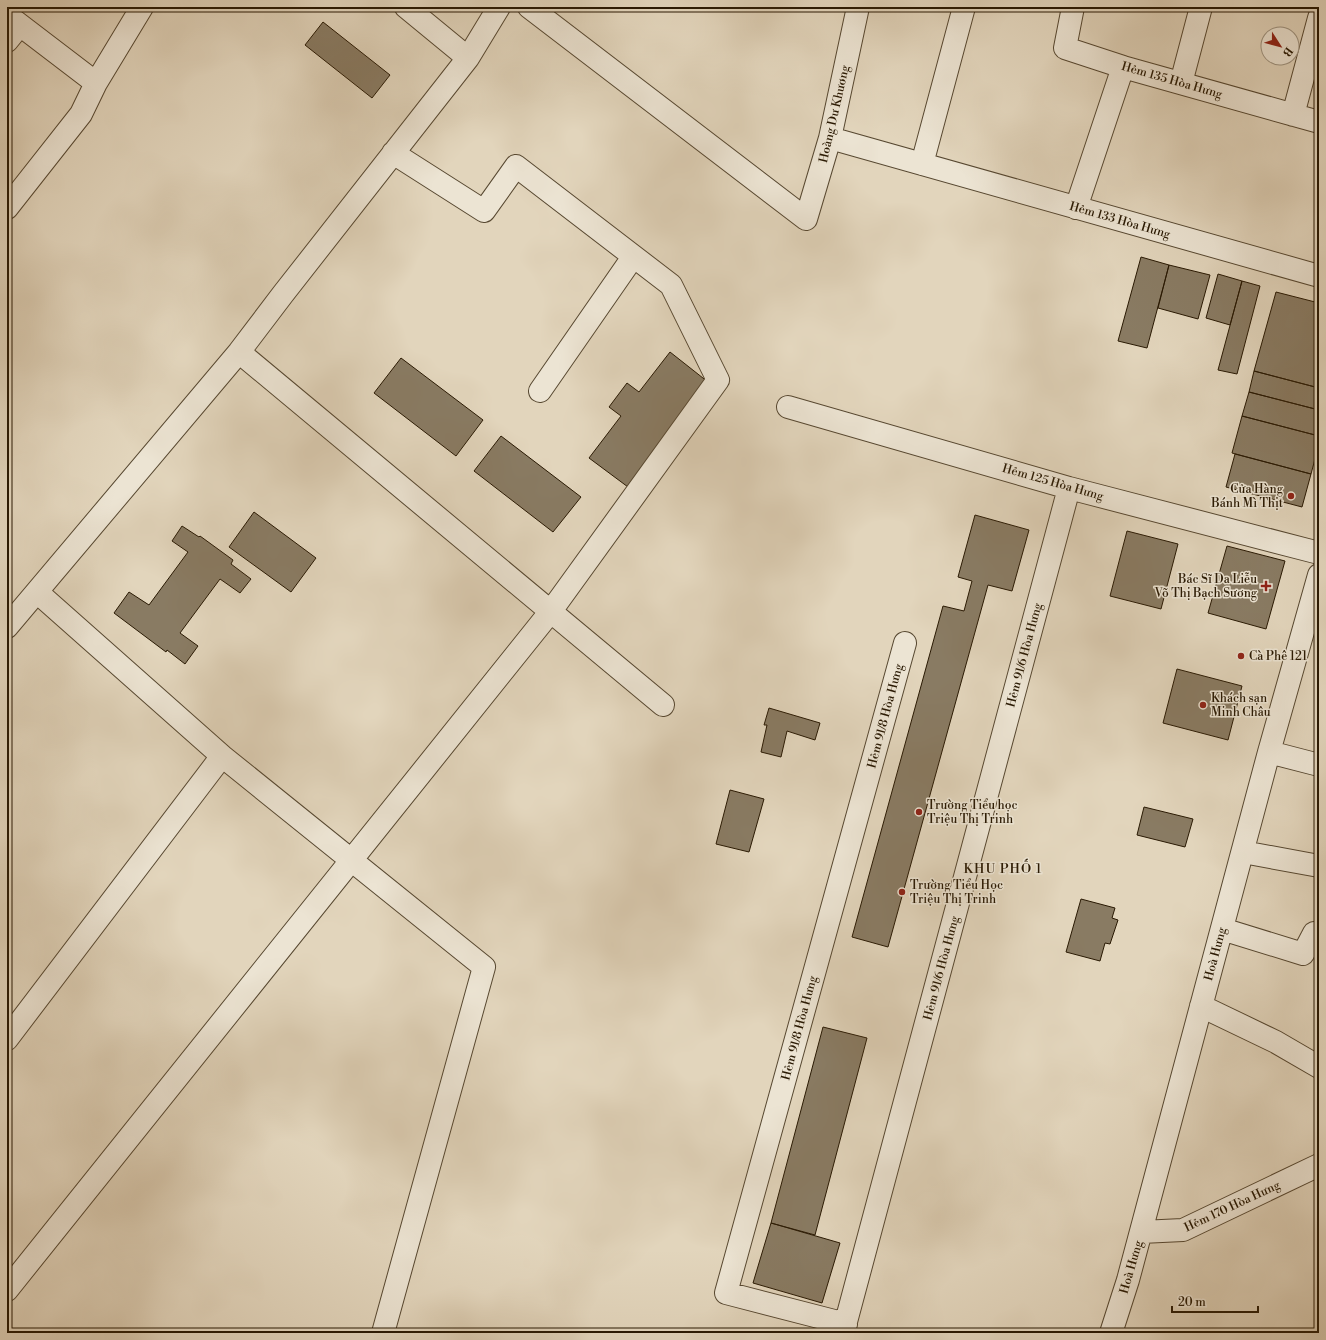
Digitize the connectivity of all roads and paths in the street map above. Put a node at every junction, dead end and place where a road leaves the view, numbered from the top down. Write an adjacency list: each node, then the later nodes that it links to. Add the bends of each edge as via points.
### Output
1 (142, 7): 13 (street)
2 (406, 7): 11 (street)
3 (499, 7): 11 (street)
4 (529, 7): 17 (street, Hoàng Dư Khương, via 806,219)
5 (858, 7): 17 (street, Hoàng Dư Khương)
6 (964, 7): 19 (street)
7 (1073, 7): 12 (street, Hẻm 135 Hòa Hưng, via 1065,48)
8 (1201, 7): 14 (street)
9 (1319, 18): 15 (street)
10 (11, 27): 13 (street)
11 (468, 58): 18 (street)
12 (1123, 67): 14 (street, Hẻm 135 Hòa Hưng); 21 (street)
13 (96, 83): 20 (street, via 81,114)
14 (1180, 83): 15 (street, Hẻm 135 Hòa Hưng)
15 (1293, 115): 16 (street, Hẻm 135 Hòa Hưng)
16 (1319, 122)
17 (830, 138): 19 (street, Hẻm 133 Hòa Hưng)
18 (393, 153): 22 (street, via 484,211 516,166); 24 (street)
19 (922, 164): 21 (street, Hẻm 133 Hòa Hưng)
20 (7, 208)
21 (1076, 208): 23 (street, Hẻm 133 Hòa Hưng)
22 (633, 257): 25 (street); 31 (street, via 671,285 718,380)
23 (1319, 276)
24 (239, 352): 30 (street); 31 (street)
25 (540, 390)
26 (788, 407): 27 (street, Hẻm 125 Hòa Hưng)
27 (1069, 488): 28 (street, Hẻm 125 Hòa Hưng); 49 (street, Hẻm 91/6 Hòa Hưng)
28 (1319, 553)
29 (1319, 575): 35 (street, Hoà Hưng)
30 (37, 592): 32 (street); 36 (street)
31 (551, 611): 34 (street); 39 (street)
32 (7, 627)
33 (905, 644): 49 (street, Hẻm 91/8 Hòa Hưng, via 726,1293)
34 (663, 705)
35 (1269, 752): 37 (street); 38 (street, Hoà Hưng)
36 (222, 756): 39 (street); 44 (street)
37 (1319, 765)
38 (1243, 852): 40 (street); 41 (street, Hoà Hưng)
39 (352, 861): 48 (street); 50 (street, via 484,967)
40 (1319, 866)
41 (1222, 929): 42 (street, via 1303,954 1314,933); 43 (street, Hoà Hưng)
42 (1319, 935)
43 (1201, 1006): 45 (street); 47 (street, Hoà Hưng)
44 (7, 1039)
45 (1316, 1061)
46 (1319, 1165): 47 (street, Hẻm 170 Hòa Hưng, via 1183,1230)
47 (1141, 1232): 51 (street, Hoà Hưng)
48 (7, 1290)
49 (845, 1329)
50 (383, 1333)
51 (1111, 1333)

